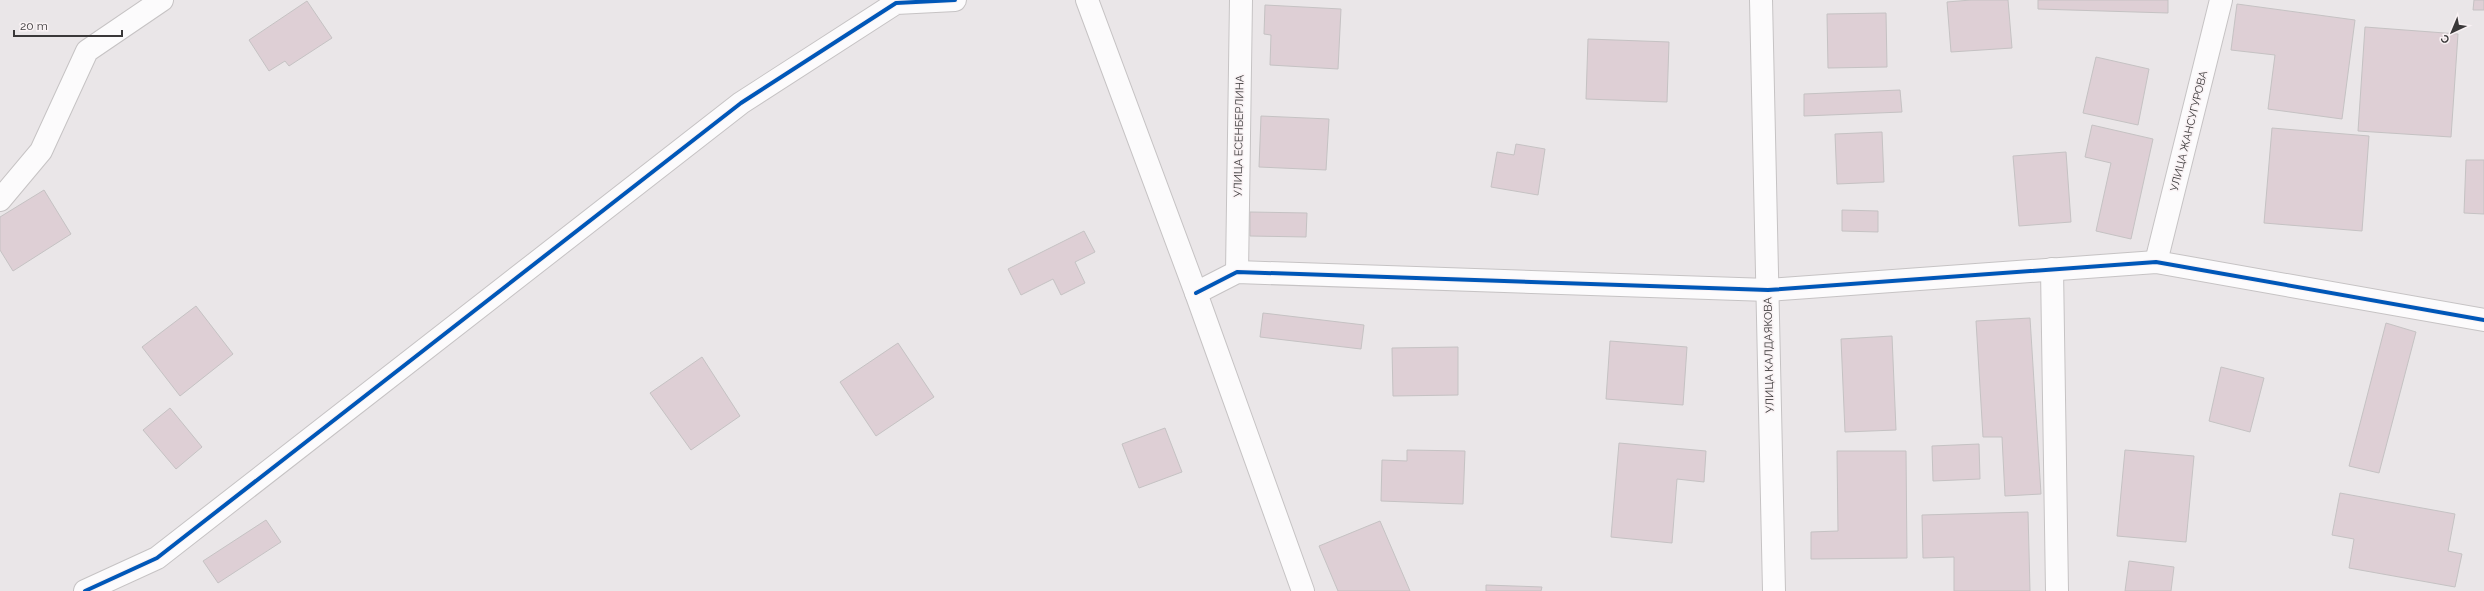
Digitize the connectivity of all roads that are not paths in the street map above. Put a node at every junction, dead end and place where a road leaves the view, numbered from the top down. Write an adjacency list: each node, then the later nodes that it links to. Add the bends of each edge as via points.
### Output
1 (162, 0): 7 (street, via 88,51 41,151)
2 (955, 0): 14 (street, via 896,3 741,103 157,558)
3 (1087, 0): 12 (street)
4 (1241, 0): 10 (street, УЛИЦА ЕСЕНБЕРЛИНА)
5 (1761, 0): 11 (street, УЛИЦА КАЛДАЯКОВА)
6 (2221, 0): 8 (street, УЛИЦА ЖАНСУГУРОВА)
7 (0, 200)
8 (2156, 262): 9 (street); 13 (street)
9 (2052, 269): 11 (street); 17 (street)
10 (1237, 272): 11 (street); 12 (street)
11 (1768, 290): 16 (street, УЛИЦА КАЛДАЯКОВА)
12 (1196, 293): 15 (street)
13 (2484, 320)
14 (85, 591)
15 (1303, 591)
16 (1774, 591)
17 (2057, 591)

